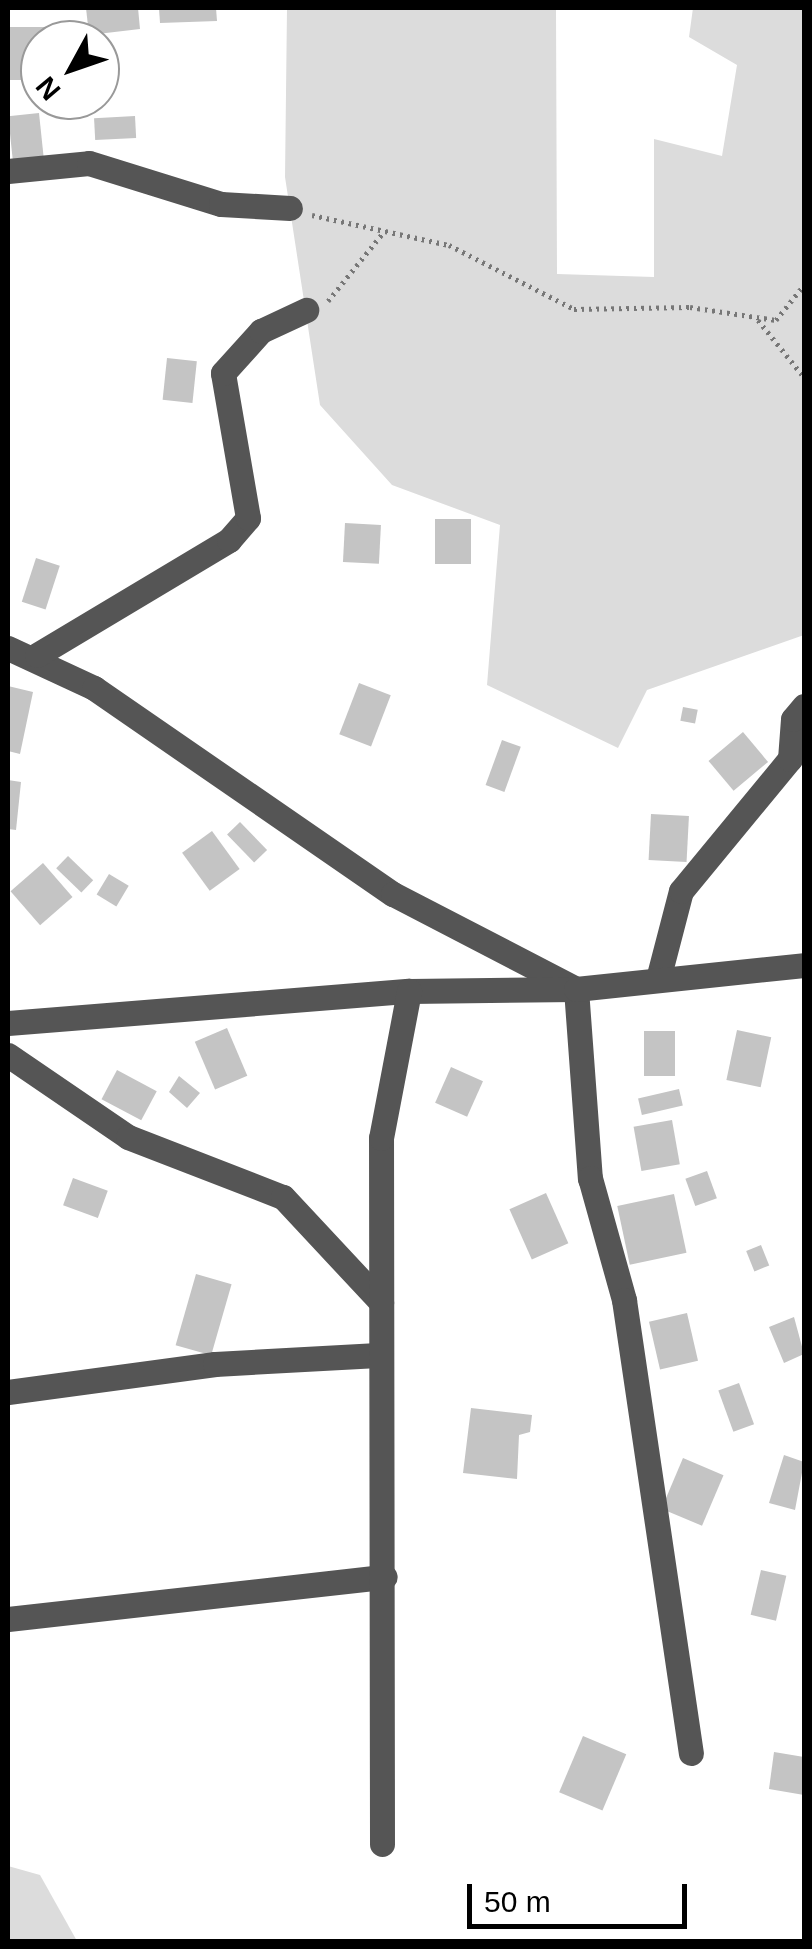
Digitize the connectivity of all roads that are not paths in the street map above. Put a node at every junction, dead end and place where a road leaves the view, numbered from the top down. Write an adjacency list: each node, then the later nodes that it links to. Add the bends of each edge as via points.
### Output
1 (8, 172): 2 (street, via 89,162 221,204)
2 (290, 208)
3 (306, 310): 5 (street, via 261,331 224,373 248,518 229,540)
4 (8, 648): 5 (street)
5 (37, 655): 9 (street, via 392,894)
6 (804, 706): 8 (street, via 793,719 790,759 681,891)
7 (804, 965): 8 (street)
8 (658, 978): 9 (street)
9 (576, 990): 10 (street); 18 (street, via 590,1178 624,1300)
10 (409, 991): 11 (street); 13 (street, via 381,1138)
11 (8, 1023)
12 (8, 1055): 13 (street, via 128,1137 283,1197)
13 (381, 1302): 14 (street)
14 (378, 1355): 15 (street, via 215,1364); 16 (street)
15 (8, 1392)
16 (384, 1578): 17 (street); 19 (street)
17 (8, 1619)
18 (691, 1752)
19 (382, 1844)

